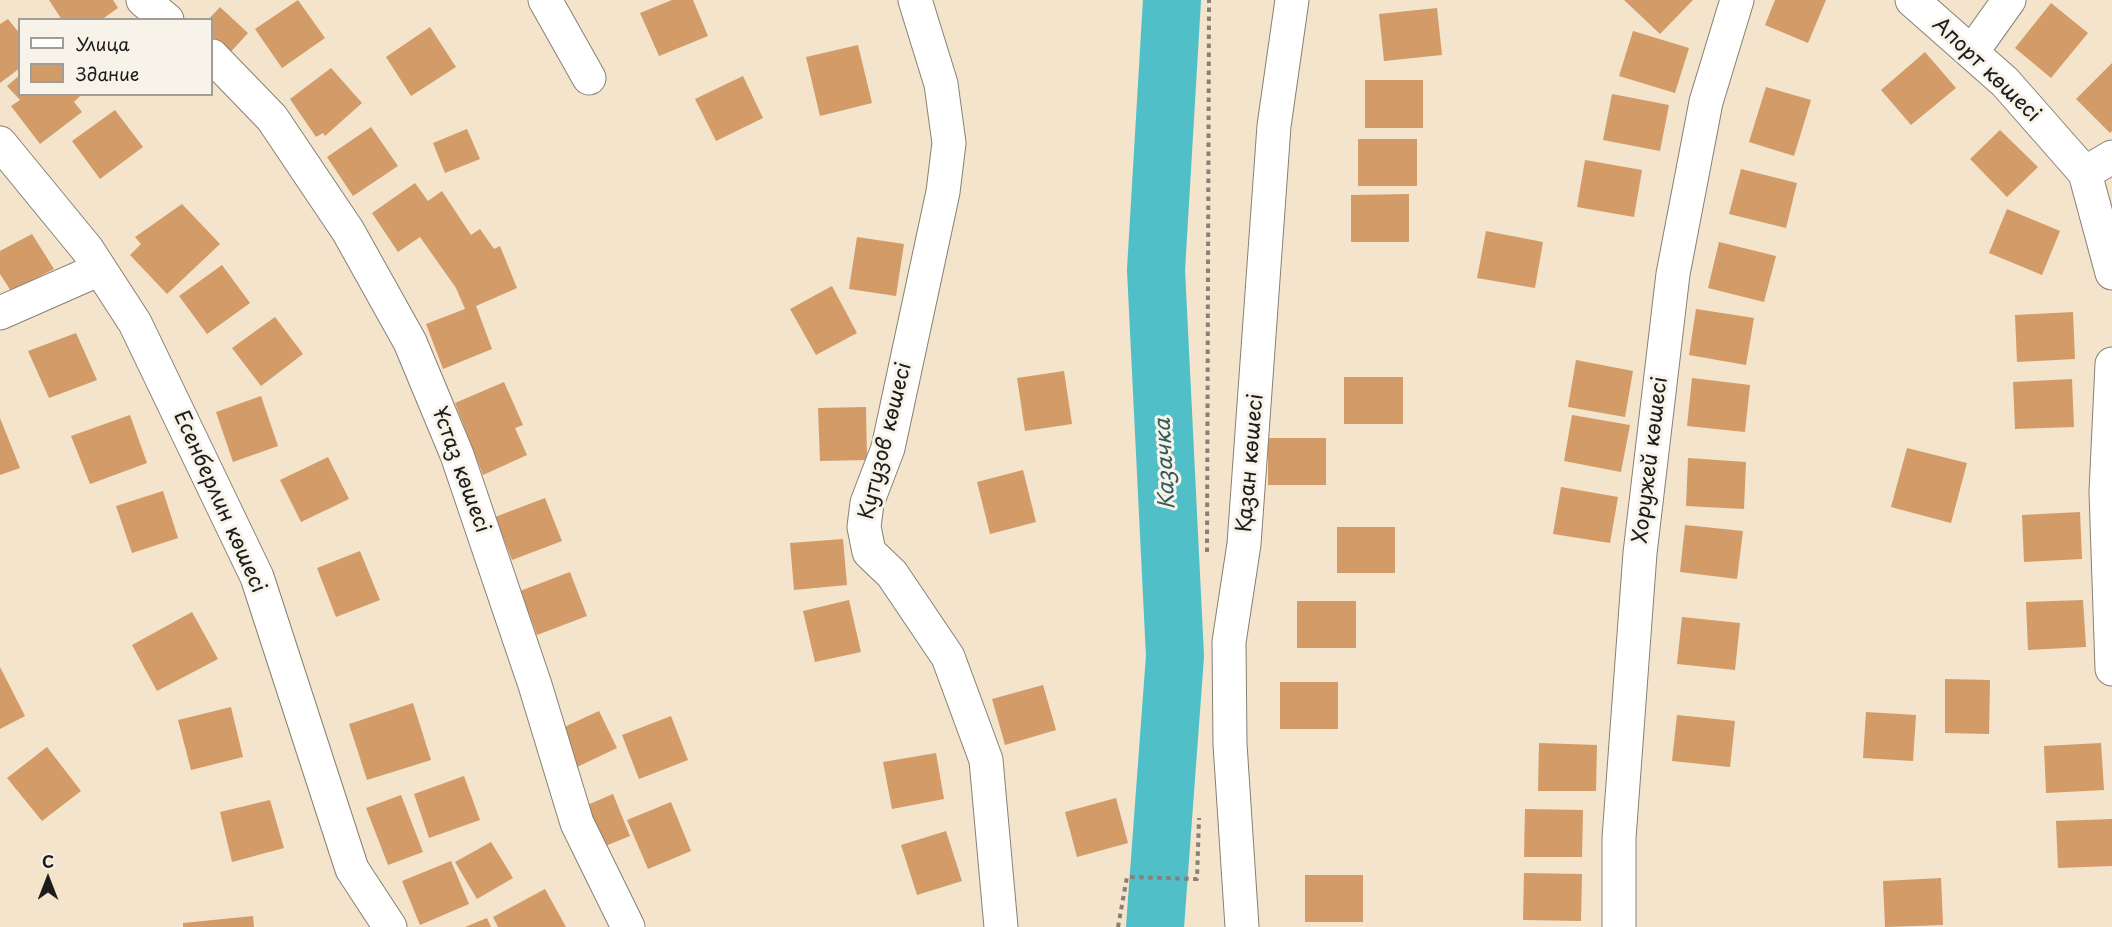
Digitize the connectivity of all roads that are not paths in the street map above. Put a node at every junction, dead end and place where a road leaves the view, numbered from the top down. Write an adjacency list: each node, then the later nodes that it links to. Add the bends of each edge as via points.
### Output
1 (143, 0): 8 (street)
2 (545, 0): 11 (street)
3 (915, 0): 22 (street, Кутузов көшесі, via 941,84 949,143 943,192 888,448 867,502 864,527 869,552 892,574 948,657 986,760)
4 (1292, 0): 23 (street, Қазан көшесі, via 1274,126 1244,544 1229,642 1230,744)
5 (1737, 0): 24 (street, Хоружей көшесі, via 1706,102 1672,286 1640,553 1619,838)
6 (1912, 0): 9 (street, Апорт көшесі)
7 (2009, 0): 9 (street)
8 (165, 18)
9 (1972, 52): 14 (street, Апорт көшесі, via 2006,82)
10 (213, 57): 21 (street, Ұстаз көшесі, via 272,118 348,231 410,342 457,455 578,823)
11 (590, 78)
12 (0, 143): 15 (street, Есенберлин көшесі)
13 (2112, 157): 14 (street)
14 (2085, 173): 16 (street, Апорт көшесі)
15 (100, 269): 17 (street); 20 (street, Есенберлин көшесі, via 135,323 256,577 352,869)
16 (2112, 273)
17 (0, 313)
18 (2112, 364): 19 (street, via 2106,492)
19 (2112, 669)
20 (390, 927)
21 (628, 927)
22 (1002, 927)
23 (1242, 927)
24 (1619, 927)

